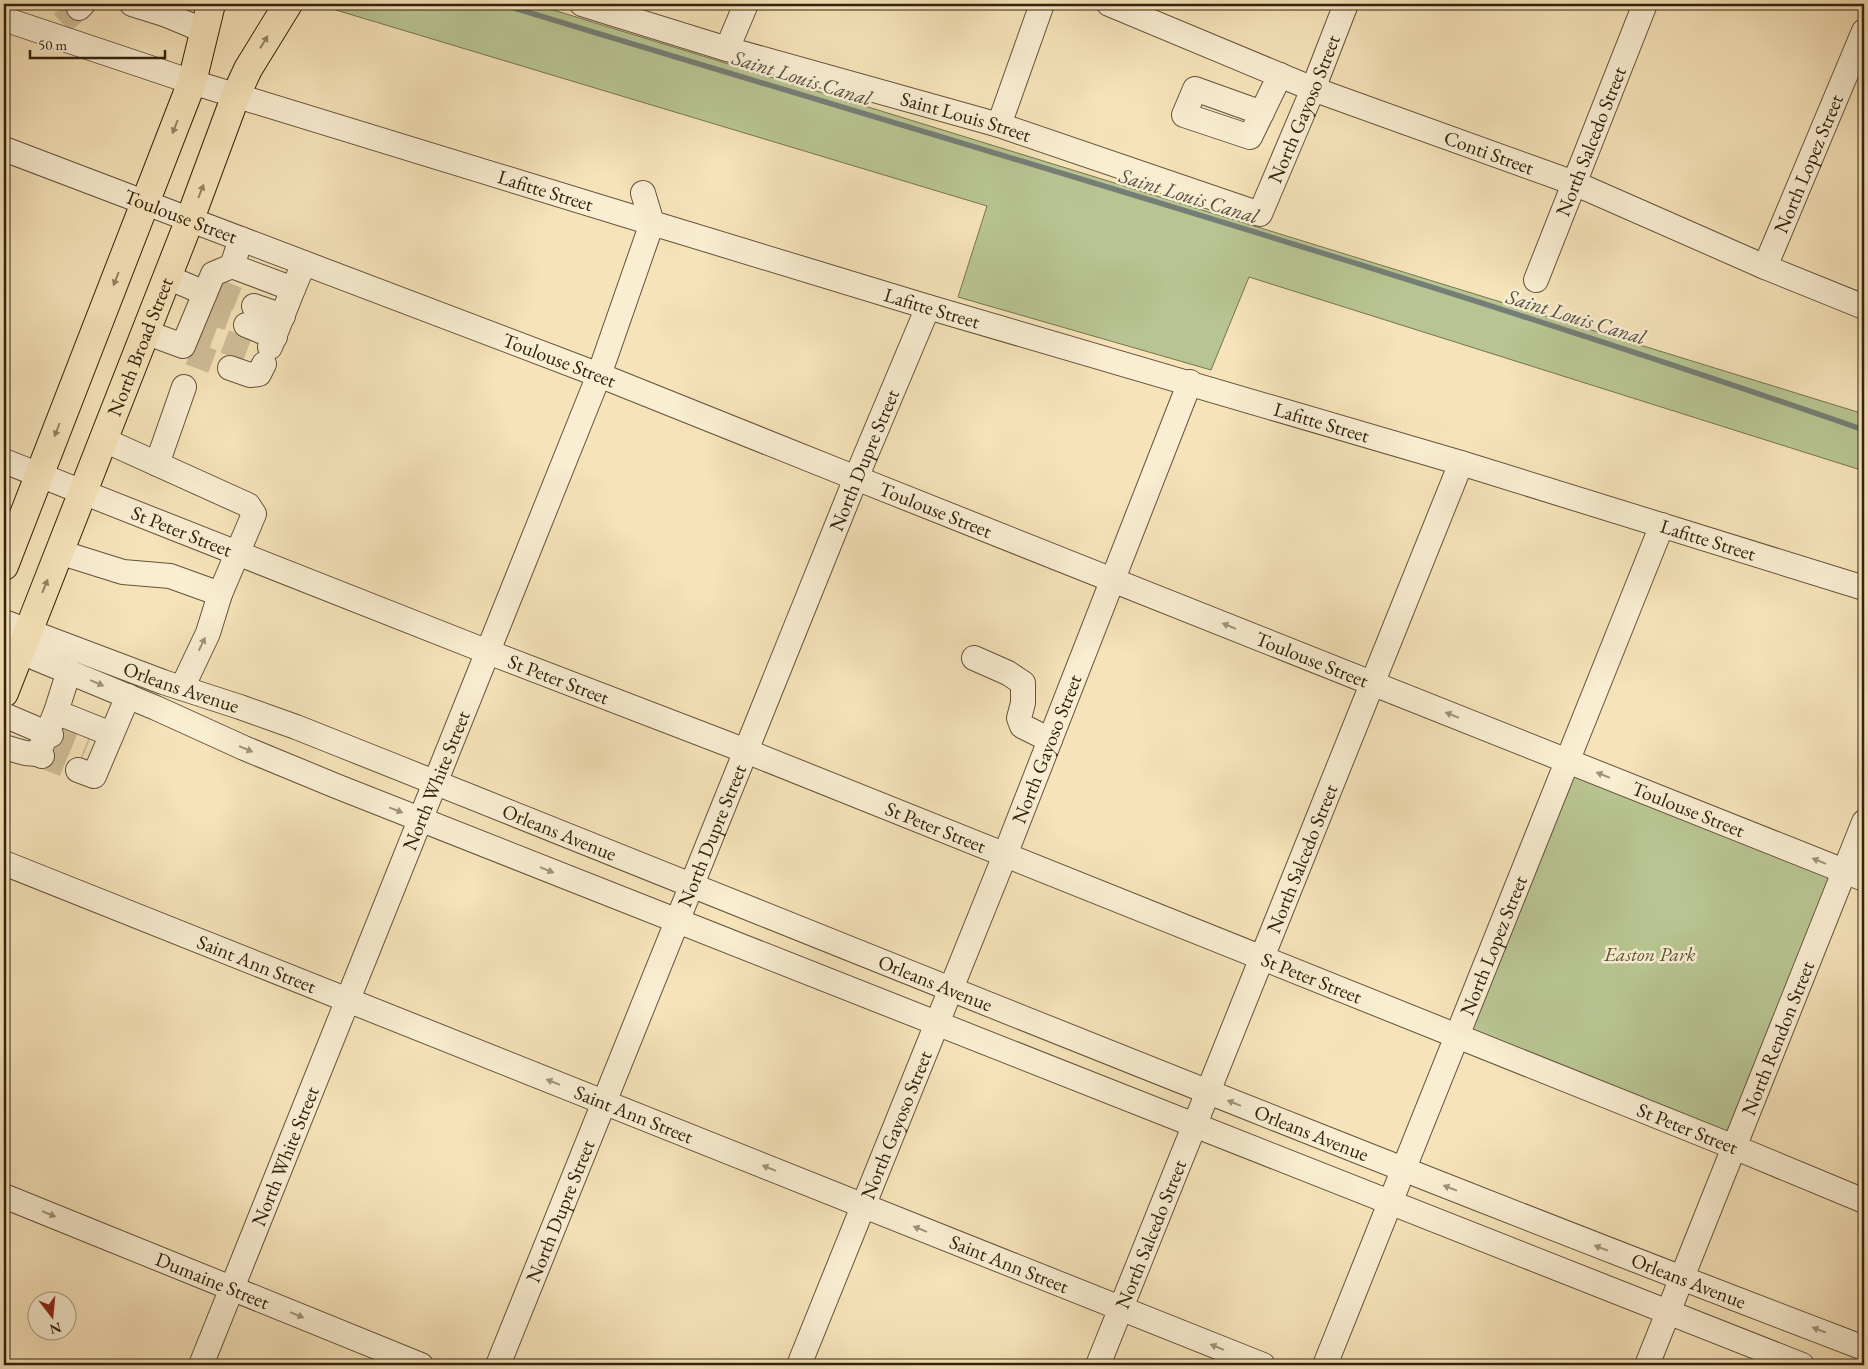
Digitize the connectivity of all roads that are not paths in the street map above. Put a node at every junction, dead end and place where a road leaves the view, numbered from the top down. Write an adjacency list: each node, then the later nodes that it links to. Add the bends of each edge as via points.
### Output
1 (132, 4): 10 (street)
2 (211, 4): 14 (main road)
3 (288, 4): 19 (main road, North Broad Street, one-way to 3)
4 (582, 4): 15 (street, Saint Louis Street)
5 (746, 4): 15 (street)
6 (1042, 4): 21 (street)
7 (1109, 4): 16 (street, Conti Street)
8 (1346, 4): 18 (street, North Gayoso Street)
9 (1645, 4): 23 (street, North Salcedo Street)
10 (165, 9): 14 (street)
11 (9, 15): 12 (street, Lafitte Street)
12 (70, 18): 17 (street, Lafitte Street)
13 (1864, 30): 32 (street, North Lopez Street)
14 (204, 31): 17 (main road)
15 (727, 49): 21 (street, Saint Louis Street)
16 (1280, 75): 18 (street, Conti Street); 20 (street)
17 (192, 82): 19 (street, Lafitte Street); 25 (main road, one-way to 25)
18 (1313, 88): 23 (street, Conti Street); 26 (street, North Gayoso Street)
19 (236, 95): 27 (main road, North Broad Street, one-way to 19); 28 (street, Lafitte Street)
20 (1262, 114)
21 (999, 125): 26 (street, Saint Louis Street)
22 (4, 149): 25 (street, Toulouse Street)
23 (1574, 183): 32 (street, Conti Street); 34 (street, North Salcedo Street)
24 (643, 193): 28 (street)
25 (145, 202): 27 (street, Toulouse Street); 50 (main road, one-way to 50)
26 (1260, 214)
27 (190, 219): 29 (street, Toulouse Street); 33 (main road, North Broad Street)
28 (652, 224): 37 (street, Lafitte Street); 43 (street, North White Street)
29 (241, 239): 30 (street, Toulouse Street); 31 (street)
30 (304, 262): 35 (street); 43 (street, Toulouse Street)
31 (232, 266): 35 (street); 36 (street, via 213,274)
32 (1765, 267): 38 (street, Conti Street)
33 (167, 277): 36 (street); 40 (main road, North Broad Street)
34 (1536, 280)
35 (293, 289): 41 (street)
36 (206, 298): 40 (street, via 187,350)
37 (928, 307): 44 (street, Lafitte Street); 51 (street, North Dupre Street)
38 (1864, 307)
39 (250, 316): 41 (street)
40 (145, 332): 46 (main road, North Broad Street)
41 (273, 341): 42 (street, via 259,374 250,375)
42 (230, 368)
43 (599, 375): 51 (street, Toulouse Street); 61 (street, North White Street)
44 (1190, 382): 48 (street, Lafitte Street); 57 (street, North Gayoso Street)
45 (184, 387): 49 (street)
46 (102, 440): 49 (street); 52 (main road, North Broad Street)
47 (4, 461): 50 (street, St Peter Street)
48 (1461, 463): 53 (street, Lafitte Street); 64 (street, North Salcedo Street)
49 (157, 464): 55 (street, via 248,505 254,514)
50 (40, 475): 52 (street, St Peter Street); 56 (main road)
51 (856, 478): 57 (street, Toulouse Street); 74 (street, North Dupre Street)
52 (82, 492): 54 (main road, North Broad Street); 55 (street, St Peter Street)
53 (1662, 525): 58 (street, Lafitte Street); 76 (street, North Lopez Street)
54 (59, 552): 59 (street, via 123,572 170,576); 60 (main road, North Broad Street, one-way to 54)
55 (238, 553): 59 (street); 61 (street, St Peter Street)
56 (4, 566)
57 (1113, 580): 64 (street, Toulouse Street, one-way to 57); 71 (street, North Gayoso Street)
58 (1864, 585)
59 (220, 594): 65 (street, one-way to 59, via 208,633)
60 (14, 637): 63 (street, Orleans Avenue); 65 (street, Orleans Avenue); 66 (main road, North Broad Street)
61 (488, 652): 74 (street, St Peter Street); 77 (street, North White Street)
62 (974, 658): 71 (street, via 1023,683 1019,718 1022,726)
63 (68, 671): 67 (street, Orleans Avenue, one-way to 67); 68 (street)
64 (1372, 682): 76 (street, Toulouse Street, one-way to 64); 85 (street, North Salcedo Street)
65 (182, 688): 77 (street, Orleans Avenue, via 296,727)
66 (4, 693)
67 (128, 696): 70 (street); 78 (street, Orleans Avenue, one-way to 78, via 244,748)
68 (56, 712): 70 (street); 72 (street)
69 (4, 715): 72 (street)
70 (111, 734): 75 (street)
71 (1050, 740): 80 (street, North Gayoso Street)
72 (44, 745): 73 (street, via 25,753)
73 (4, 747)
74 (746, 751): 80 (street, St Peter Street); 83 (street, North Dupre Street)
75 (89, 758)
76 (1566, 760): 82 (street, Toulouse Street, one-way to 76); 89 (street, North Lopez Street)
77 (436, 783): 78 (street, North White Street); 83 (street, Orleans Avenue)
78 (421, 820): 84 (street, Orleans Avenue, one-way to 84); 87 (street, North White Street)
79 (1864, 822): 82 (street, North Rendon Street)
80 (1005, 855): 85 (street, St Peter Street); 86 (street, North Gayoso Street)
81 (4, 863): 87 (street, Saint Ann Street)
82 (1854, 875): 93 (street, North Rendon Street)
83 (692, 886): 84 (street, North Dupre Street); 86 (street, Orleans Avenue)
84 (677, 921): 88 (street, Orleans Avenue); 91 (street, North Dupre Street)
85 (1261, 959): 89 (street, St Peter Street); 90 (street, North Salcedo Street)
86 (951, 990): 88 (street, North Gayoso Street); 90 (street, Orleans Avenue)
87 (348, 1000): 91 (street, Saint Ann Street, one-way to 87); 100 (street, North White Street)
88 (937, 1024): 92 (street, Orleans Avenue); 98 (street, North Gayoso Street)
89 (1456, 1036): 93 (street, St Peter Street); 94 (street, North Lopez Street)
90 (1207, 1092): 92 (street, North Salcedo Street); 94 (street, Orleans Avenue, one-way to 90)
91 (604, 1102): 98 (street, Saint Ann Street, one-way to 91); 106 (street, North Dupre Street)
92 (1194, 1125): 97 (street, Orleans Avenue); 101 (street, North Salcedo Street)
93 (1734, 1147): 96 (street, St Peter Street); 99 (street, North Rendon Street)
94 (1403, 1170): 97 (street, North Lopez Street); 99 (street, Orleans Avenue, one-way to 94)
95 (4, 1196): 100 (street, Dumaine Street, one-way to 100)
96 (1864, 1201)
97 (1390, 1202): 102 (street, Orleans Avenue); 110 (street, North Lopez Street)
98 (864, 1206): 101 (street, Saint Ann Street, one-way to 98); 107 (street, North Gayoso Street)
99 (1682, 1278): 102 (street, North Rendon Street); 103 (street, Orleans Avenue, one-way to 99)
100 (232, 1289): 104 (street, North White Street); 105 (street, Dumaine Street, one-way to 105)
101 (1121, 1309): 108 (street, North Salcedo Street); 109 (street, Saint Ann Street, one-way to 101)
102 (1668, 1312): 111 (street, North Rendon Street); 112 (street, Orleans Avenue)
103 (1864, 1348)
104 (201, 1365)
105 (421, 1365)
106 (498, 1365)
107 (800, 1365)
108 (1098, 1365)
109 (1263, 1365)
110 (1325, 1365)
111 (1647, 1365)
112 (1802, 1365)

